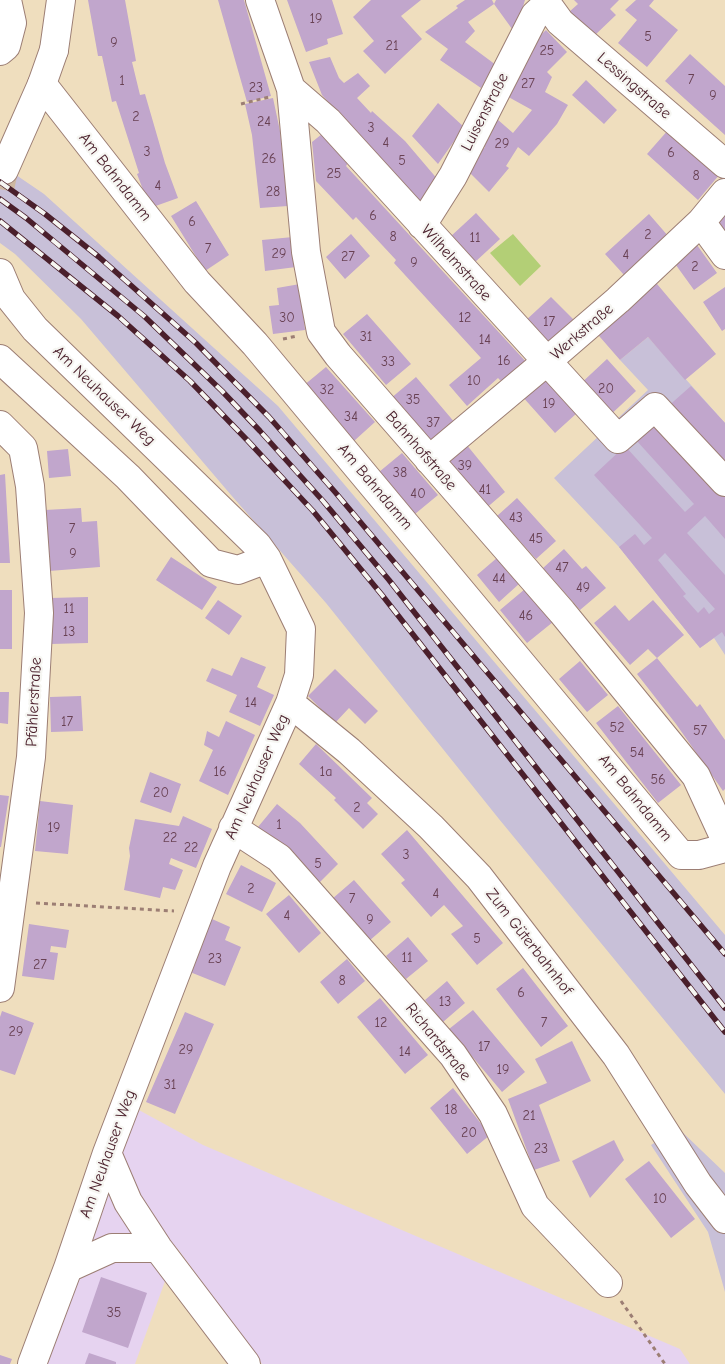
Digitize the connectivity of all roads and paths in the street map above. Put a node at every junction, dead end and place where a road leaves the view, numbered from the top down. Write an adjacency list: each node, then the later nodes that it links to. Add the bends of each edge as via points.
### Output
1 (7, 0): 5 (street, via 12,23 6,46)
2 (61, 0): 6 (street, via 54,50)
3 (260, 0): 7 (street, Bahnhofstraße)
4 (546, 2): 8 (street, Lessingstraße, via 560,22); 12 (street, Luisenstraße, via 535,15 453,176)
5 (0, 51)
6 (42, 84): 9 (street); 16 (street, Am Bahndamm, via 197,282)
7 (292, 89): 12 (street, Wilhelmstraße, via 328,121); 15 (street, Bahnhofstraße, via 306,252)
8 (725, 164)
9 (4, 170)
10 (725, 192): 11 (street, Werkstraße)
11 (701, 222): 13 (street); 18 (street, Werkstraße)
12 (422, 225): 18 (street, Wilhelmstraße)
13 (725, 256)
14 (0, 273): 22 (street, Am Neuhauser Weg, via 11,299 35,329 257,545)
15 (321, 332): 16 (path); 20 (street, Bahnhofstraße)
16 (256, 344): 26 (street, Am Bahndamm, via 681,855 699,855)
17 (0, 359): 22 (street, via 128,477 211,563 238,570)
18 (546, 362): 20 (street, Werkstraße); 21 (street, Wilhelmstraße, via 618,440 655,407)
19 (0, 425): 27 (street, Pfählerstraße, via 24,448 30,486 39,613 32,757)
20 (429, 460): 25 (street, Bahnhofstraße, via 562,612 696,776)
21 (725, 482)
22 (267, 559): 23 (street, Am Neuhauser Weg, via 301,629 300,675)
23 (290, 703): 24 (street, Am Neuhauser Weg); 31 (street, Zum Güterbahnhof, via 349,751 479,877 616,1055 698,1184)
24 (233, 828): 28 (street, Am Neuhauser Weg); 34 (street, Richardstraße, via 279,858 453,1055 493,1114 535,1206)
25 (725, 839)
26 (725, 848)
27 (6, 901): 28 (path); 29 (street, Pfählerstraße)
28 (200, 913): 30 (street, Am Neuhauser Weg)
29 (0, 988)
30 (107, 1153): 32 (street, via 128,1202); 33 (street, Am Neuhauser Weg)
31 (725, 1219)
32 (158, 1248): 33 (street, via 112,1248); 36 (street)
33 (68, 1268): 35 (street, Am Neuhauser Weg)
34 (608, 1282): 37 (path)
35 (32, 1364)
36 (246, 1364)
37 (665, 1364)

